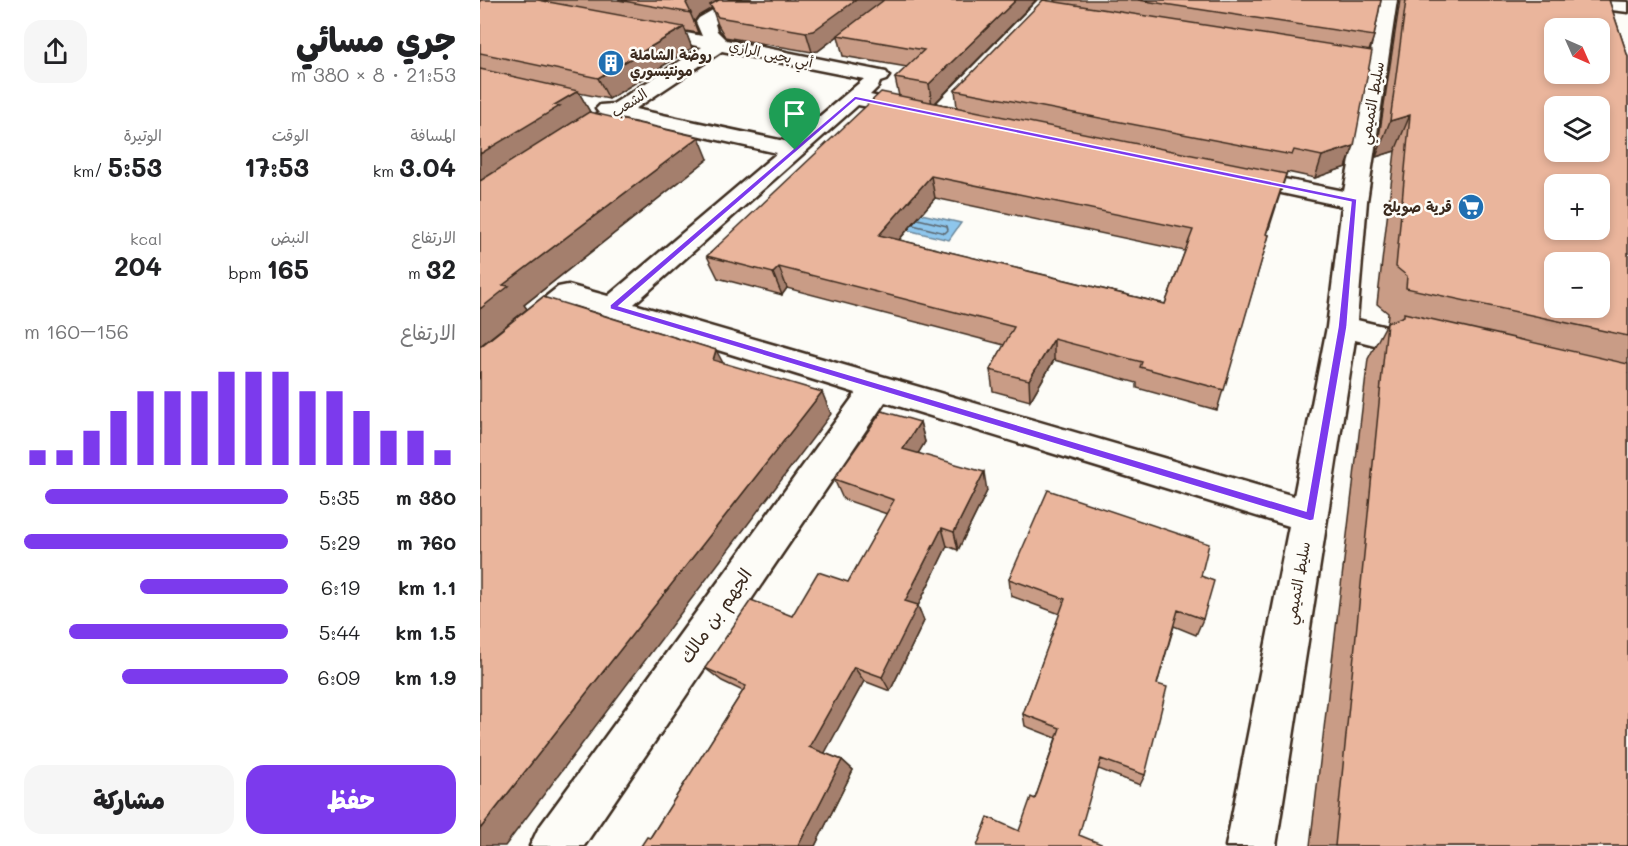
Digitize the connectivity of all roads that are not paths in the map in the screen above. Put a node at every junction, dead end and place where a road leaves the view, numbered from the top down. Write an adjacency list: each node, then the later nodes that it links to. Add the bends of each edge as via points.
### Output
1 (742, 0): 8 (street, via 705,22)
2 (1389, 0): 19 (street, سليط التميمي, via 1367,64)
3 (1570, 0): 5 (street)
4 (1042, 6): 6 (street); 14 (street)
5 (1628, 8)
6 (1061, 15)
7 (626, 26): 8 (street, أبي يحيى الرازي)
8 (719, 44): 10 (street, أبي يحيى الرازي); 13 (street, الشعب)
9 (835, 50): 10 (street)
10 (817, 64): 11 (street, أبي يحيى الرازي, via 879,76)
11 (855, 98): 14 (street); 17 (street)
12 (585, 103): 13 (street)
13 (617, 111): 16 (street, الشعب); 17 (street)
14 (938, 115): 15 (street)
15 (961, 120)
16 (559, 149)
17 (795, 150): 20 (street)
18 (1216, 172): 19 (street)
19 (1355, 201): 21 (street, سليط التميمي)
20 (613, 307): 23 (street, via 568,294); 24 (street)
21 (1342, 327): 22 (street); 25 (street, سليط التميمي)
22 (1445, 351)
23 (480, 366)
24 (878, 387): 25 (street); 26 (street, الجهم بن مالك)
25 (1310, 517): 27 (street, سليط التميمي)
26 (555, 846)
27 (1251, 846)

